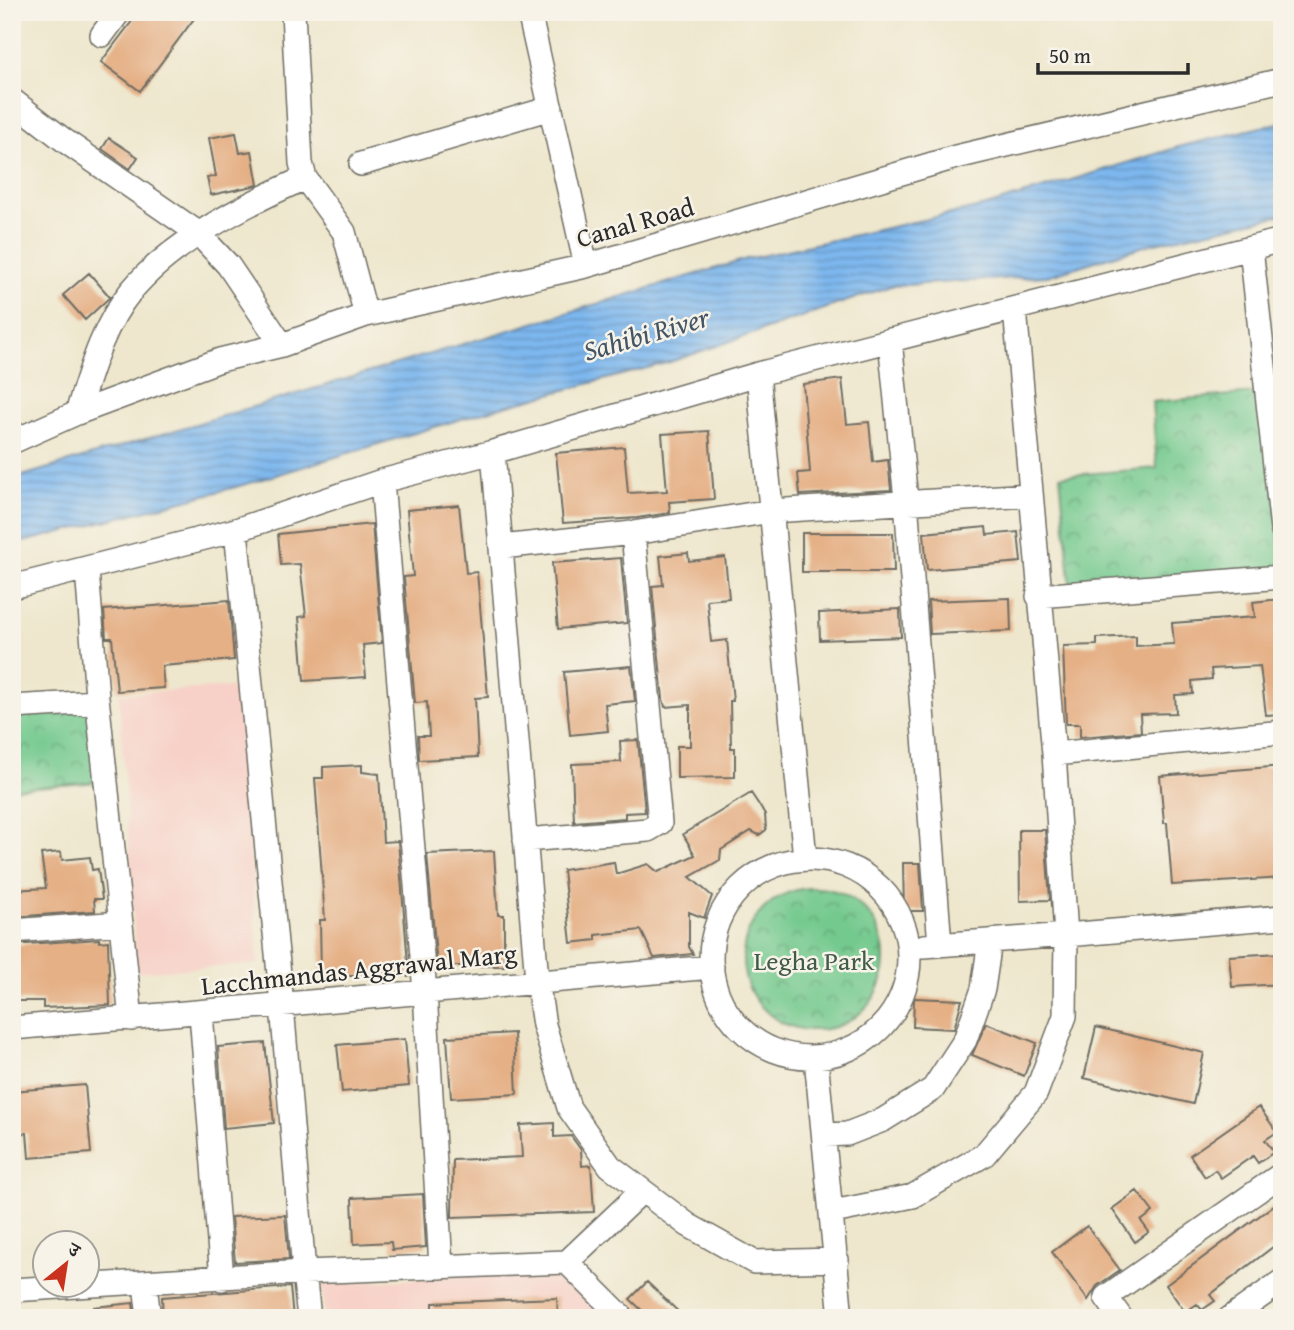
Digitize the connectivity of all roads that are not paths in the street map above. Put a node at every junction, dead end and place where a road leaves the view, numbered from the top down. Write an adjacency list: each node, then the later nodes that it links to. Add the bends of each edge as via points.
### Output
1 (120, 12): 4 (street)
2 (293, 12): 9 (street)
3 (529, 12): 7 (street)
4 (102, 35)
5 (1282, 80): 13 (street, Canal Road, via 956,157)
6 (12, 100): 10 (street)
7 (551, 108): 8 (street); 13 (street)
8 (361, 164)
9 (305, 178): 10 (street); 15 (street, via 344,232)
10 (198, 233): 17 (street, via 228,265); 19 (street, via 160,261 129,293 95,355)
11 (1282, 240): 12 (street)
12 (1251, 248): 14 (street); 27 (street)
13 (586, 266): 15 (street, Canal Road)
14 (1015, 309): 16 (street); 23 (street)
15 (366, 315): 17 (street, Canal Road)
16 (890, 340): 18 (street); 24 (street)
17 (282, 345): 19 (street, Canal Road, via 220,360)
18 (758, 374): 21 (street); 25 (street)
19 (77, 413): 20 (street, Canal Road)
20 (12, 442)
21 (493, 452): 22 (street); 29 (street)
22 (382, 481): 26 (street); 49 (street)
23 (1030, 495): 24 (street); 33 (street)
24 (906, 500): 25 (street); 45 (street)
25 (771, 511): 28 (street); 39 (street)
26 (236, 530): 30 (street); 50 (street)
27 (1282, 530)
28 (634, 533): 29 (street); 38 (street, via 660,823 648,830)
29 (500, 547): 38 (street)
30 (87, 570): 32 (street); 34 (street)
31 (1282, 577): 33 (street)
32 (12, 587)
33 (1038, 596): 37 (street)
34 (97, 702): 35 (street); 41 (street)
35 (12, 707)
36 (1282, 732): 37 (street)
37 (1054, 754): 43 (street)
38 (525, 839): 48 (street)
39 (805, 858): 46 (street, via 840,863 870,879 894,905); 47 (street, via 764,870 736,890 718,919 710,953)
40 (1282, 917): 43 (street)
41 (121, 923): 42 (street); 52 (street)
42 (12, 932)
43 (1066, 935): 44 (street); 58 (street, via 1065,1016 1036,1093 984,1155 913,1196)
44 (990, 941): 45 (street); 55 (street, via 983,989 965,1040 933,1088 883,1120 847,1134)
45 (940, 945): 46 (street)
46 (908, 948): 54 (street, via 908,975 897,1008 875,1034 845,1052)
47 (712, 967): 48 (street, Lacchmandas Aggrawal Marg); 54 (street, via 727,1013 751,1038 782,1054)
48 (537, 980): 49 (street, Lacchmandas Aggrawal Marg); 57 (street, via 544,1025 569,1108 610,1166)
49 (425, 992): 50 (street, Lacchmandas Aggrawal Marg); 61 (street)
50 (282, 1005): 51 (street, Lacchmandas Aggrawal Marg); 62 (street)
51 (201, 1013): 52 (street, Lacchmandas Aggrawal Marg); 63 (street)
52 (131, 1019): 53 (street, Lacchmandas Aggrawal Marg)
53 (12, 1028)
54 (816, 1058): 55 (street)
55 (825, 1135): 58 (street)
56 (1282, 1174): 71 (street, via 1106,1297)
57 (642, 1191): 59 (street, via 688,1225 754,1262); 60 (street)
58 (833, 1212): 59 (street)
59 (837, 1260): 70 (street)
60 (567, 1262): 61 (street); 69 (street)
61 (440, 1267): 62 (street)
62 (304, 1272): 63 (street); 68 (street)
63 (222, 1279): 65 (street)
64 (1282, 1281): 72 (street)
65 (145, 1284): 66 (street); 67 (street)
66 (12, 1290)
67 (149, 1318)
68 (309, 1318)
69 (623, 1318)
70 (841, 1318)
71 (1121, 1318)
72 (1230, 1318)

